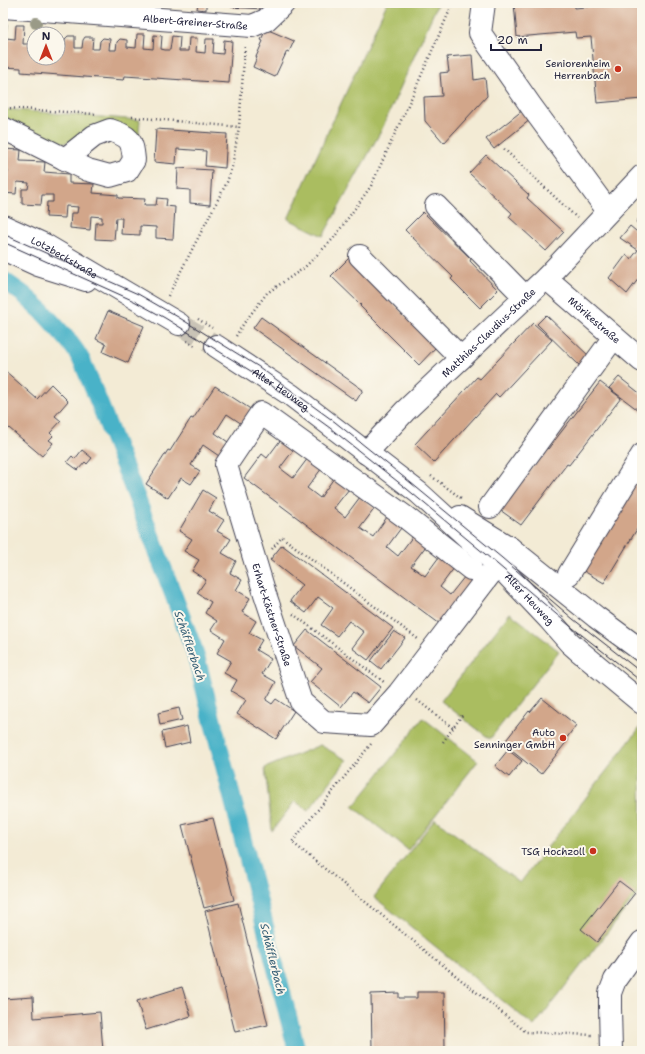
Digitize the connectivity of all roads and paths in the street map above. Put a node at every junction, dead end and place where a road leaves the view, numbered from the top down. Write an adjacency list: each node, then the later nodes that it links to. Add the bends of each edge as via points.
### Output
1 (284, 3): 6 (street, Albert-Greiner-Straße, via 266,20)
2 (453, 3): 23 (path, via 371,186 333,239 304,268 267,293)
3 (484, 3): 12 (street, via 480,33)
4 (3, 7): 5 (street, Albert-Greiner-Straße)
5 (134, 10): 6 (street, Albert-Greiner-Straße)
6 (252, 26): 20 (path, via 246,36 239,127 232,167 227,182)
7 (3, 128): 9 (street)
8 (504, 149): 14 (path)
9 (66, 160)
10 (642, 176): 12 (street, Matthias-Claudius-Straße)
11 (436, 206): 19 (street)
12 (608, 211): 14 (street, Matthias-Claudius-Straße)
13 (3, 226): 18 (street, Lotzbeckstraße, via 45,245)
14 (591, 230): 17 (street, Matthias-Claudius-Straße)
15 (3, 250): 18 (street, Lotzbeckstraße, via 38,265)
16 (360, 256): 24 (street)
17 (546, 278): 19 (street, Matthias-Claudius-Straße); 22 (street, Mörikestraße)
18 (124, 291): 21 (street, Lotzbeckstraße)
19 (525, 297): 24 (street, Matthias-Claudius-Straße)
20 (166, 299)
21 (179, 324)
22 (614, 337): 25 (street, Mörikestraße); 29 (street)
23 (226, 342): 26 (street, Alter Heuweg)
24 (461, 358): 26 (street, Matthias-Claudius-Straße)
25 (642, 361)
26 (366, 452): 28 (street, Alter Heuweg)
27 (642, 455): 34 (street)
28 (419, 493): 30 (street); 31 (street, Alter Heuweg, via 476,526)
29 (490, 507)
30 (404, 516): 32 (street, Erhart-Kästner-Straße, via 261,413 226,465); 33 (street, Erhart-Kästner-Straße)
31 (504, 556): 36 (street); 37 (street, Alter Heuweg, via 596,617); 39 (street, Alter Heuweg, via 569,642)
32 (257, 567): 36 (path, via 282,537); 41 (street, Erhart-Kästner-Straße, via 301,702 324,722)
33 (471, 569)
34 (569, 574)
35 (290, 612): 38 (path)
36 (432, 650): 38 (street)
37 (642, 652)
38 (401, 691): 41 (street); 42 (path)
39 (642, 703)
40 (463, 714): 42 (path)
41 (371, 724): 45 (path, via 374,739 292,842 526,1032)
42 (452, 728): 43 (path)
43 (443, 742)
44 (642, 942): 45 (street, via 615,980 610,993)
45 (611, 1043)

